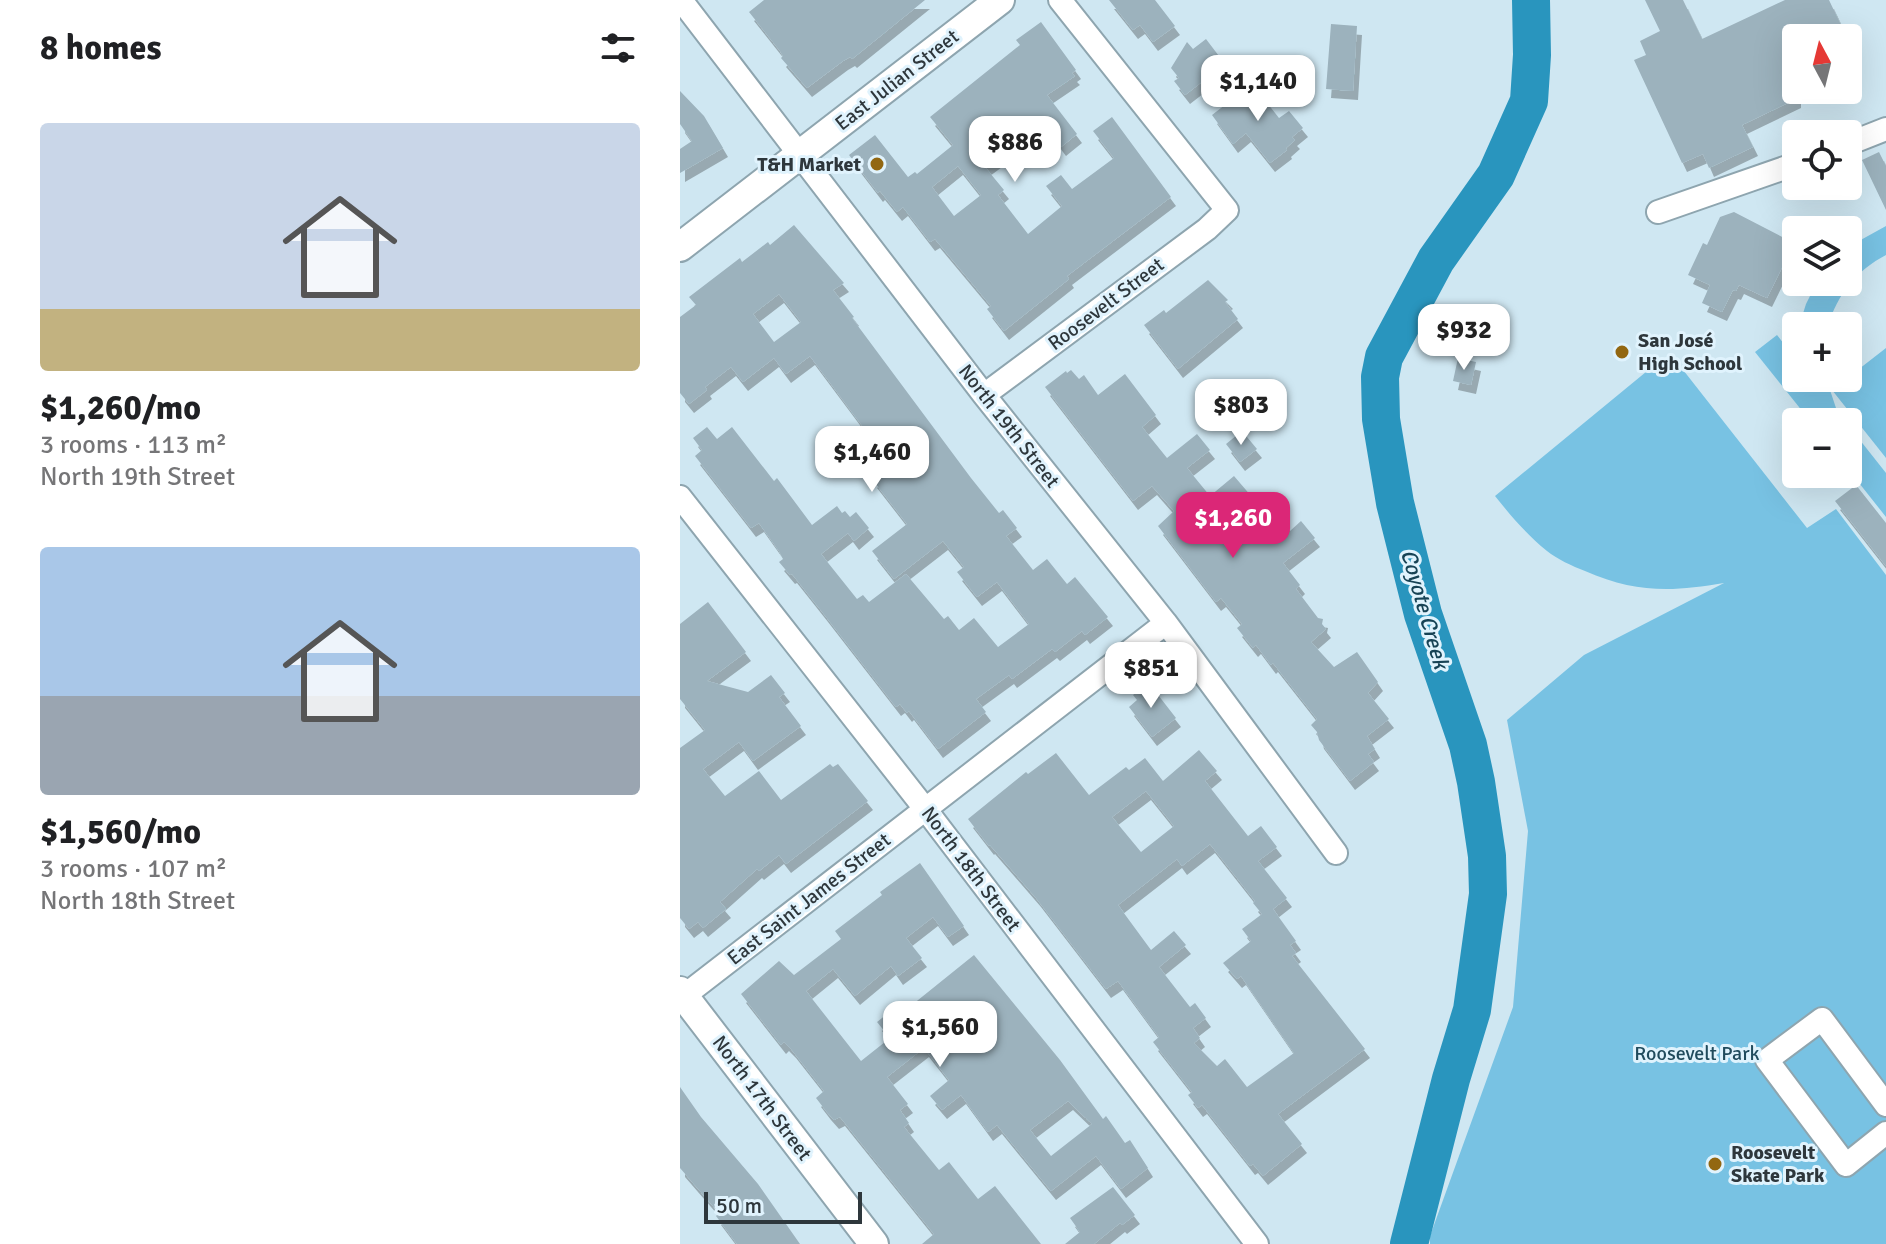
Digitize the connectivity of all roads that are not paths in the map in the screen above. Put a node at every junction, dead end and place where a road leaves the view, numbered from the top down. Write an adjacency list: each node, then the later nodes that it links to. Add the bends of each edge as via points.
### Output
1 (681, 0): 6 (street, North 19th Street)
2 (1000, 0): 6 (main road, East Julian Street)
3 (1060, 0): 10 (street, Roosevelt Street, via 1227,210)
4 (1886, 129): 5 (street)
5 (1862, 138)
6 (800, 155): 9 (main road, East Julian Street); 10 (street, North 19th Street)
7 (1782, 169): 8 (street)
8 (1658, 212)
9 (680, 247)
10 (984, 395): 12 (street, North 19th Street)
11 (680, 497): 13 (street, North 18th Street)
12 (1166, 623): 13 (street, East Saint James Street); 14 (street, North 19th Street)
13 (926, 810): 15 (street, East Saint James Street); 20 (street, North 18th Street)
14 (1336, 853)
15 (681, 995): 19 (main road, North 17th Street)
16 (1878, 1078): 17 (street); 18 (street, via 1822,1019 1767,1060 1846,1165)
17 (1886, 1105)
18 (1883, 1142)
19 (874, 1244)
20 (1257, 1244)

